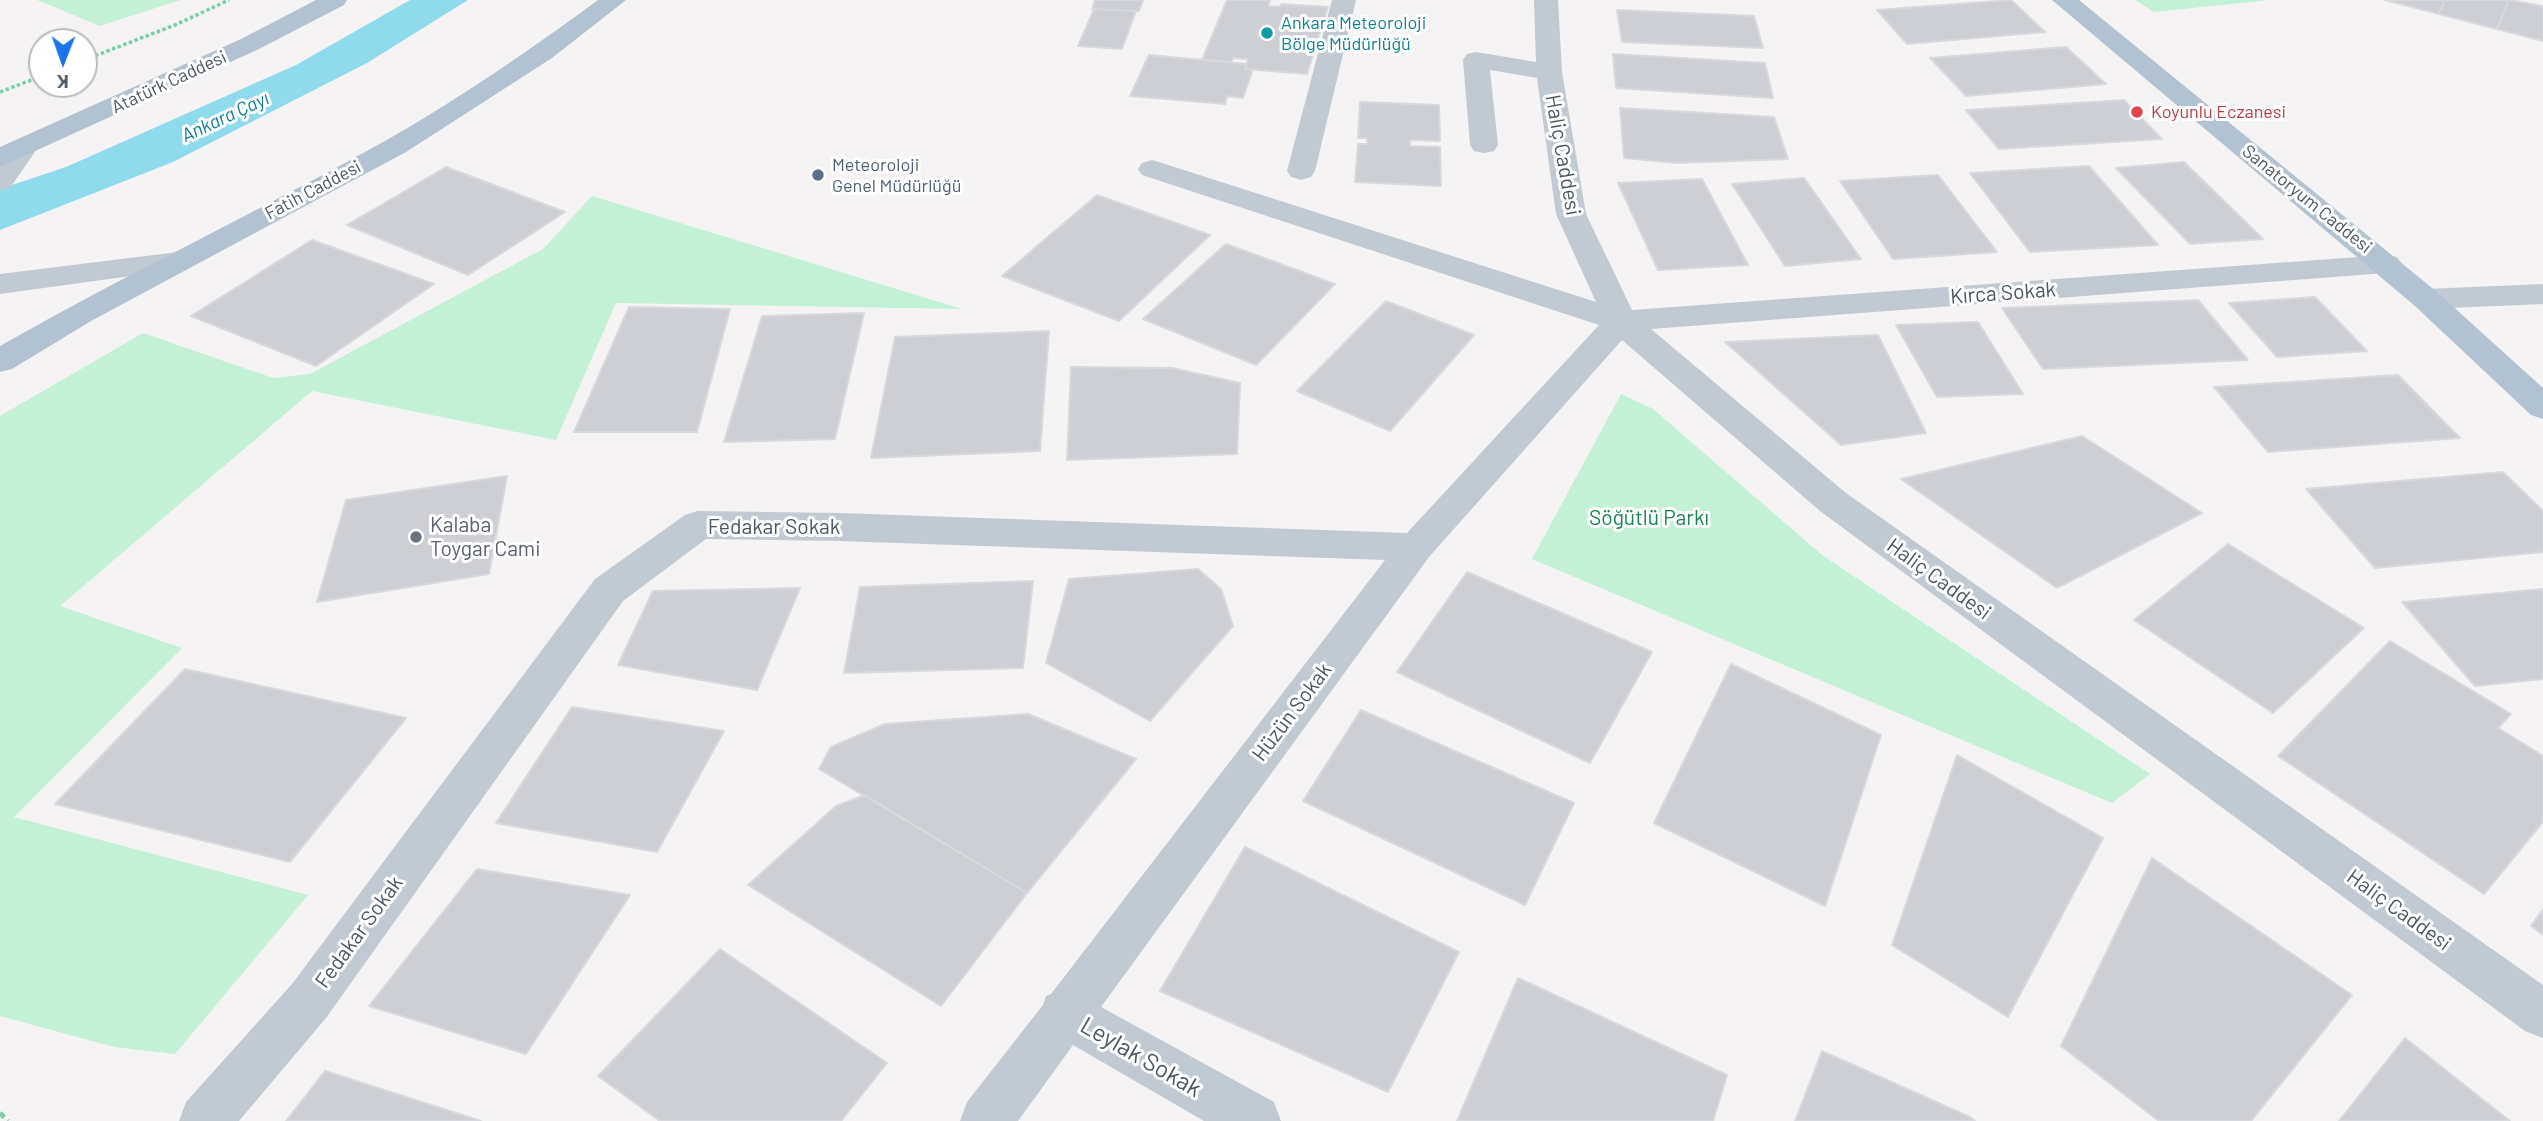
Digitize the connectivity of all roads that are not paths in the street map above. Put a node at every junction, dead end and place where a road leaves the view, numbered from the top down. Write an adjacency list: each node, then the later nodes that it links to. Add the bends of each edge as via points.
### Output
1 (335, 0): 10 (main road, Atatürk Caddesi)
2 (579, 0): 8 (main road)
3 (614, 0): 8 (main road, Fatih Caddesi)
4 (1344, 0): 12 (street)
5 (1546, 0): 7 (street, Haliç Caddesi)
6 (2064, 0): 15 (main road, Sanatoryum Caddesi)
7 (1549, 72): 9 (street, via 1476,60); 19 (street, Haliç Caddesi, via 1571,214)
8 (478, 94): 14 (main road, Fatih Caddesi, via 396,146)
9 (1484, 145)
10 (12, 154): 13 (street)
11 (1152, 169): 19 (street)
12 (1301, 171)
13 (0, 182)
14 (178, 261): 16 (street); 20 (main road, Fatih Caddesi)
15 (2386, 264): 18 (main road, Sanatoryum Caddesi); 19 (street, Kırca Sokak)
16 (0, 284)
17 (2543, 294): 18 (street)
18 (2426, 299): 21 (main road, Sanatoryum Caddesi)
19 (1621, 321): 22 (street, Hüzün Sokak); 24 (street, Haliç Caddesi, via 1833,502)
20 (0, 361)
21 (2543, 407)
22 (1416, 547): 23 (street, Hüzün Sokak); 25 (street, Fedakar Sokak, via 698,525 609,590 309,1001)
23 (1064, 1013): 26 (street, Hüzün Sokak); 27 (street, Leylak Sokak)
24 (2543, 1014)
25 (205, 1121)
26 (986, 1121)
27 (1255, 1121)

